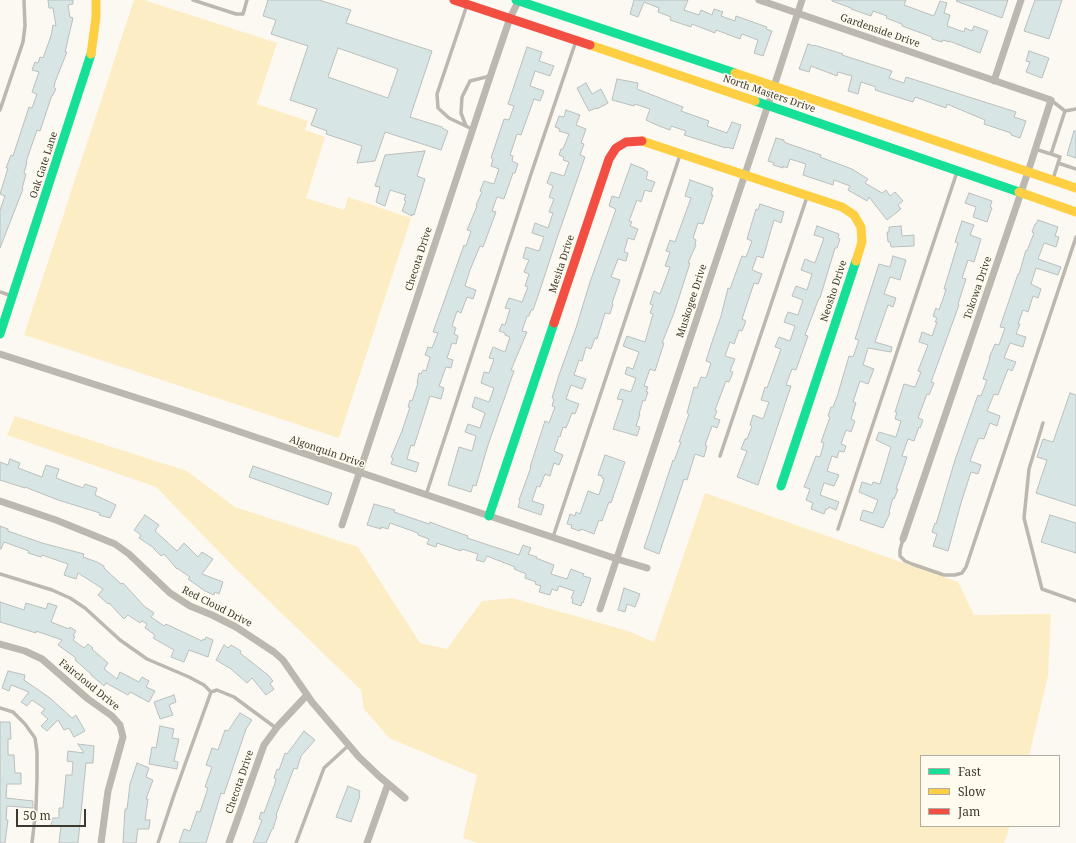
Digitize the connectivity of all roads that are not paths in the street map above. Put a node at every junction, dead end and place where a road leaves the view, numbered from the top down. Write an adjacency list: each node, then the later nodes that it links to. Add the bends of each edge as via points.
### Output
1 (24, 0): 20 (lane, via 23,42)
2 (96, 0): 38 (street, Oak Gate Lane, via 93,49)
3 (193, 0): 4 (lane, via 243,14)
4 (247, 0)
5 (454, 0): 10 (street, North Masters Drive)
6 (518, 0): 12 (street, Checota Drive); 16 (street, North Masters Drive)
7 (759, 0): 11 (street, Gardenside Drive)
8 (802, 0): 11 (street, Muskogee Drive)
9 (1021, 0): 15 (street)
10 (467, 4): 12 (street, North Masters Drive); 22 (lane, via 437,94 438,108 449,118)
11 (798, 13): 15 (street, Gardenside Drive); 16 (street, Muskogee Drive)
12 (510, 18): 13 (street, North Masters Drive); 14 (street, Checota Drive)
13 (576, 40): 18 (street, North Masters Drive); 45 (lane)
14 (490, 75): 22 (street, Checota Drive); 22 (lane, via 470,81 462,97 461,113)
15 (994, 81): 17 (street)
16 (774, 86): 18 (street, Muskogee Drive); 29 (street, North Masters Drive)
17 (1051, 100): 21 (lane); 23 (street, Tokowa Drive)
18 (768, 105): 28 (street, North Masters Drive); 30 (street, Muskogee Drive)
19 (1076, 109): 21 (lane)
20 (0, 110)
21 (1065, 111): 25 (lane)
22 (469, 128): 43 (street, Checota Drive)
23 (1035, 149): 25 (lane); 29 (street, Tokowa Drive)
24 (680, 154): 30 (street, Mesita Drive); 47 (street, Mesita Drive, via 641,141 626,142 616,148 608,159); 50 (lane)
25 (1051, 154): 26 (lane, via 1060,157)
26 (1058, 163): 27 (lane); 31 (lane)
27 (1076, 169)
28 (957, 171): 33 (street, North Masters Drive); 49 (lane)
29 (1028, 172): 31 (street, North Masters Drive); 33 (street, Tokowa Drive)
30 (744, 176): 34 (street, Neosho Drive); 52 (street, Muskogee Drive)
31 (1052, 180): 32 (street, North Masters Drive)
32 (1076, 188)
33 (1020, 193): 35 (street, North Masters Drive); 51 (street, Tokowa Drive)
34 (807, 196): 42 (lane); 44 (street, Neosho Drive, via 842,207 854,215 861,227 862,242)
35 (1076, 212)
36 (1076, 237): 51 (lane, via 966,567 962,573 944,575 905,561 900,556)
37 (0, 292): 38 (lane)
38 (12, 296): 39 (street, Oak Gate Lane)
39 (0, 334)
40 (0, 354): 43 (street, Algonquin Drive)
41 (1043, 423): 55 (lane, via 1029,469 1024,518 1042,589)
42 (720, 456)
43 (358, 473): 45 (street, Algonquin Drive); 48 (street, Checota Drive)
44 (781, 486)
45 (426, 495): 47 (street, Algonquin Drive)
46 (0, 501): 59 (street, Red Cloud Drive, via 115,544 129,554 170,594 236,627 274,652 283,660)
47 (489, 516): 50 (street, Algonquin Drive)
48 (342, 525)
49 (838, 529)
50 (552, 537): 52 (street, Algonquin Drive)
51 (904, 538)
52 (617, 559): 53 (street, Algonquin Drive); 56 (street, Muskogee Drive)
53 (647, 568)
54 (0, 574): 58 (lane, via 70,598 147,659 204,685)
55 (1076, 601)
56 (600, 609)
57 (0, 644): 66 (street, Faircloud Drive, via 42,659 120,725 123,737 108,791)
58 (210, 692): 61 (lane, via 217,690 234,697); 67 (lane)
59 (307, 695): 61 (street, Checota Drive); 62 (street, Red Cloud Drive)
60 (0, 708): 65 (lane, via 13,712 26,724 35,738 37,785)
61 (277, 728): 68 (street, Checota Drive, via 264,745)
62 (349, 745): 63 (street, Red Cloud Drive); 69 (lane, via 324,768)
63 (388, 784): 64 (street, Red Cloud Drive); 70 (street)
64 (405, 798)
65 (32, 843)
66 (101, 843)
67 (158, 843)
68 (229, 843)
69 (296, 843)
70 (367, 843)

